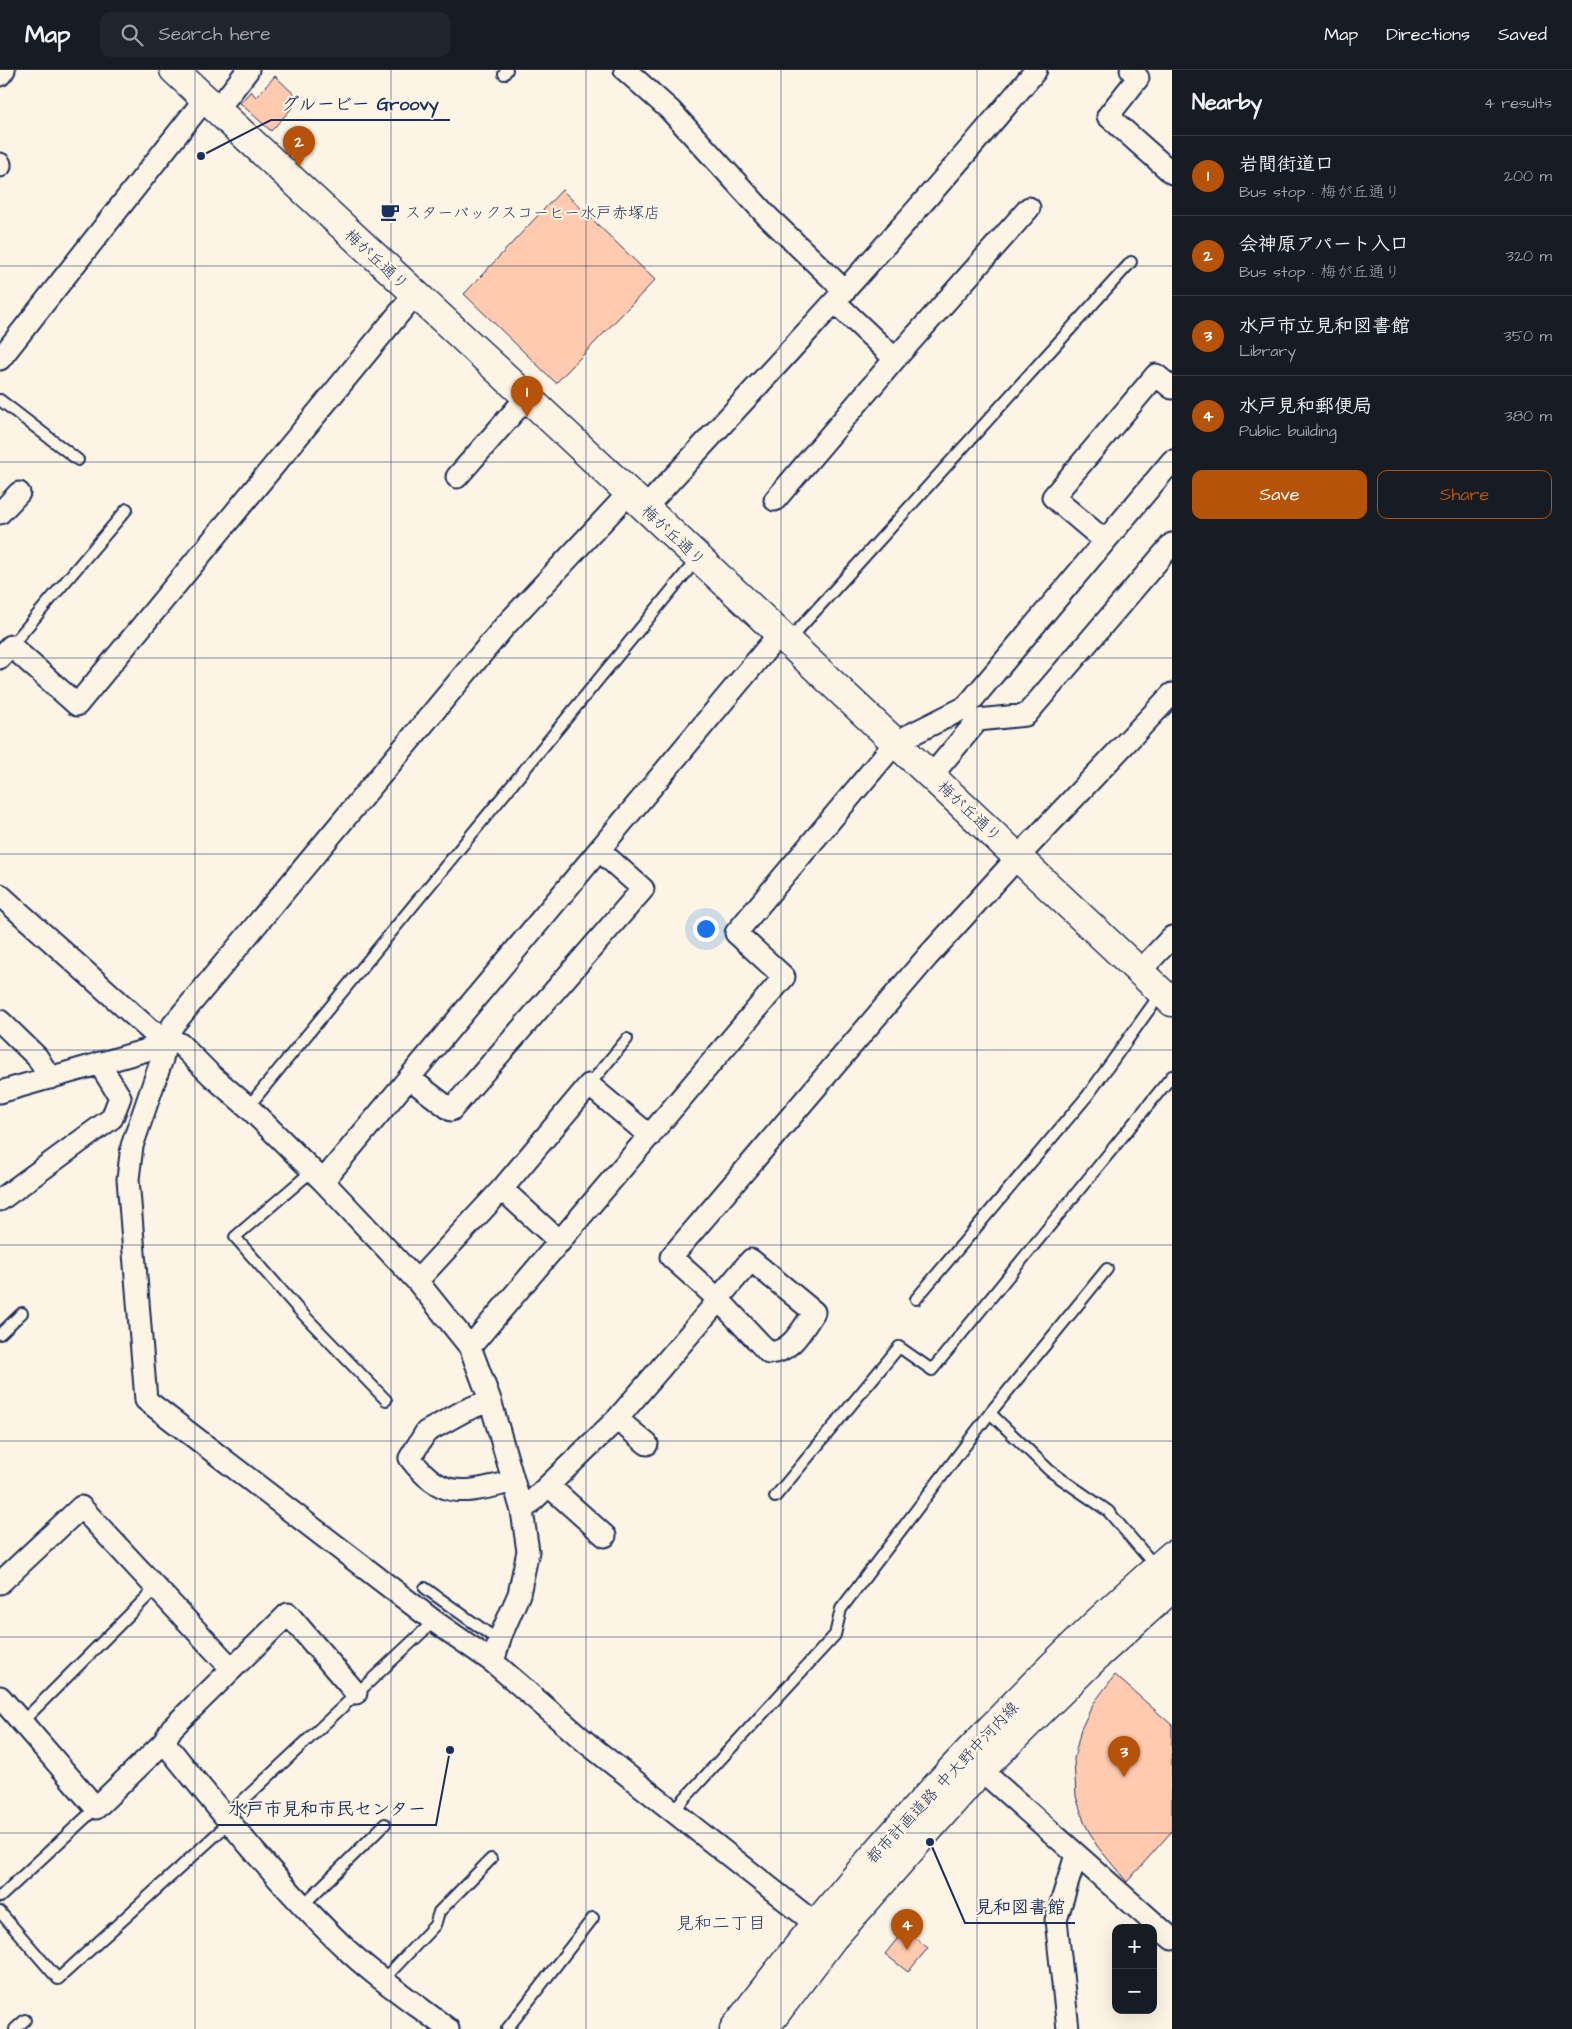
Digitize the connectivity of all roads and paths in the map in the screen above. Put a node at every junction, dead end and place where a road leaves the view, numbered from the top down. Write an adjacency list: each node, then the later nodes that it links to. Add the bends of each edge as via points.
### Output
1 (4, 70): 7 (street)
2 (174, 70): 8 (street, 梅が丘通り)
3 (248, 70): 8 (street)
4 (625, 70): 13 (street, via 670,110)
5 (1036, 70): 13 (street)
6 (1131, 70): 9 (street, via 1138,78 1108,116)
7 (0, 75)
8 (211, 105): 12 (street, 梅が丘通り); 14 (street)
9 (1172, 173)
10 (1029, 208): 15 (street)
11 (1132, 262): 30 (lane)
12 (415, 294): 17 (street, 梅が丘通り); 31 (street, via 78,705)
13 (840, 296): 15 (street); 23 (street)
14 (0, 359)
15 (895, 359): 24 (street)
16 (1172, 388): 27 (street, via 1156,375 1053,498)
17 (527, 397): 21 (street); 23 (street, 梅が丘通り)
18 (0, 400): 19 (lane)
19 (78, 460)
20 (1172, 461): 27 (street)
21 (457, 477)
22 (19, 493): 26 (street)
23 (637, 500): 29 (street, 梅が丘通り); 42 (street, via 504,627 173,1025)
24 (775, 500)
25 (127, 509): 31 (lane)
26 (0, 513)
27 (1104, 542): 33 (street, via 966,707)
28 (1172, 544): 34 (street, via 1026,716 978,720)
29 (699, 557): 30 (street, 梅が丘通り); 50 (lane)
30 (784, 637): 33 (street, 梅が丘通り); 35 (street)
31 (5, 652)
32 (1172, 694): 36 (street)
33 (896, 742): 34 (street, 梅が丘通り); 51 (street, via 736,933 784,977)
34 (932, 775): 36 (street, 梅が丘通り)
35 (599, 850): 47 (street); 47 (street, via 643,889 451,1110)
36 (1018, 857): 39 (street, 梅が丘通り); 58 (street, via 928,956 671,1257)
37 (0, 895): 42 (street, via 150,1030)
38 (1172, 937): 39 (street)
39 (1139, 972): 40 (street, 梅が丘通り)
40 (1167, 997): 59 (lane)
41 (0, 1021): 46 (street, via 38,1057)
42 (167, 1037): 44 (street, via 147,1050); 50 (street, via 180,1044); 77 (street, via 132,1146 128,1179 146,1400)
43 (627, 1039): 48 (lane)
44 (98, 1063): 46 (street); 54 (street, via 120,1097 112,1118)
45 (1172, 1076): 70 (lane, via 932,1370 899,1347)
46 (50, 1078): 49 (street)
47 (409, 1078): 52 (street)
48 (589, 1085): 51 (street); 53 (street)
49 (0, 1092)
50 (248, 1107): 52 (street)
51 (650, 1136): 55 (street)
52 (317, 1176): 57 (street); 63 (lane, via 235,1236 298,1309)
53 (502, 1189): 55 (street); 57 (street)
54 (0, 1200)
55 (560, 1242): 62 (street)
56 (1108, 1270): 65 (lane)
57 (417, 1281): 62 (street)
58 (718, 1299): 58 (street, via 769,1353 778,1353 789,1346 814,1312 751,1260); 66 (street)
59 (916, 1299)
60 (22, 1312): 61 (lane)
61 (0, 1334)
62 (470, 1347): 64 (street)
63 (386, 1400)
64 (490, 1400): 68 (street); 68 (street, via 426,1432 410,1458 424,1476 448,1490 469,1491)
65 (990, 1413): 73 (lane, via 1050,1471 1108,1511); 87 (lane, via 840,1609 836,1635)
66 (617, 1419): 67 (street); 69 (street)
67 (647, 1444)
68 (512, 1482): 71 (street)
69 (548, 1486): 71 (street); 72 (street)
70 (775, 1497)
71 (522, 1511): 78 (street, via 528,1551 519,1594)
72 (605, 1536)
73 (1167, 1570): 85 (street, 都市計画道路 中大野中河内線, via 1090,1662); 96 (street, 都市計画道路 中大野中河内線, via 1012,1706 909,1815)
74 (0, 1583): 75 (street, via 81,1507)
75 (156, 1588): 80 (street); 83 (lane)
76 (425, 1588): 78 (lane)
77 (434, 1621): 79 (street); 81 (lane)
78 (500, 1640): 79 (street)
79 (493, 1662): 87 (street, via 588,1744)
80 (231, 1668): 81 (street, via 288,1614); 84 (street, via 172,1728)
81 (356, 1693): 88 (lane)
82 (0, 1697): 83 (street)
83 (22, 1722): 86 (street)
84 (164, 1742): 86 (street); 88 (street)
85 (981, 1770): 90 (street); 96 (street, 都市計画道路 中大野中河内線)
86 (96, 1808): 92 (lane)
87 (673, 1811): 96 (street)
88 (227, 1819): 93 (street); 94 (lane, via 218,1832 58,1979)
89 (385, 1824): 93 (lane)
90 (1076, 1855): 97 (street); 105 (street, via 1056,1920)
91 (491, 1859): 98 (lane, via 439,1912 435,1925)
92 (0, 1897)
93 (302, 1906): 98 (street, via 345,1949)
94 (0, 1912)
95 (593, 1918): 102 (lane)
96 (824, 1930): 103 (street, 都市計画道路 中大野中河内線); 104 (street, 都市計画道路 中大野中河内線)
97 (1172, 1939)
98 (384, 1980): 101 (street)
99 (25, 2020): 100 (lane)
100 (16, 2029)
101 (448, 2029)
102 (507, 2029)
103 (734, 2029)
104 (764, 2029)
105 (1068, 2029)

